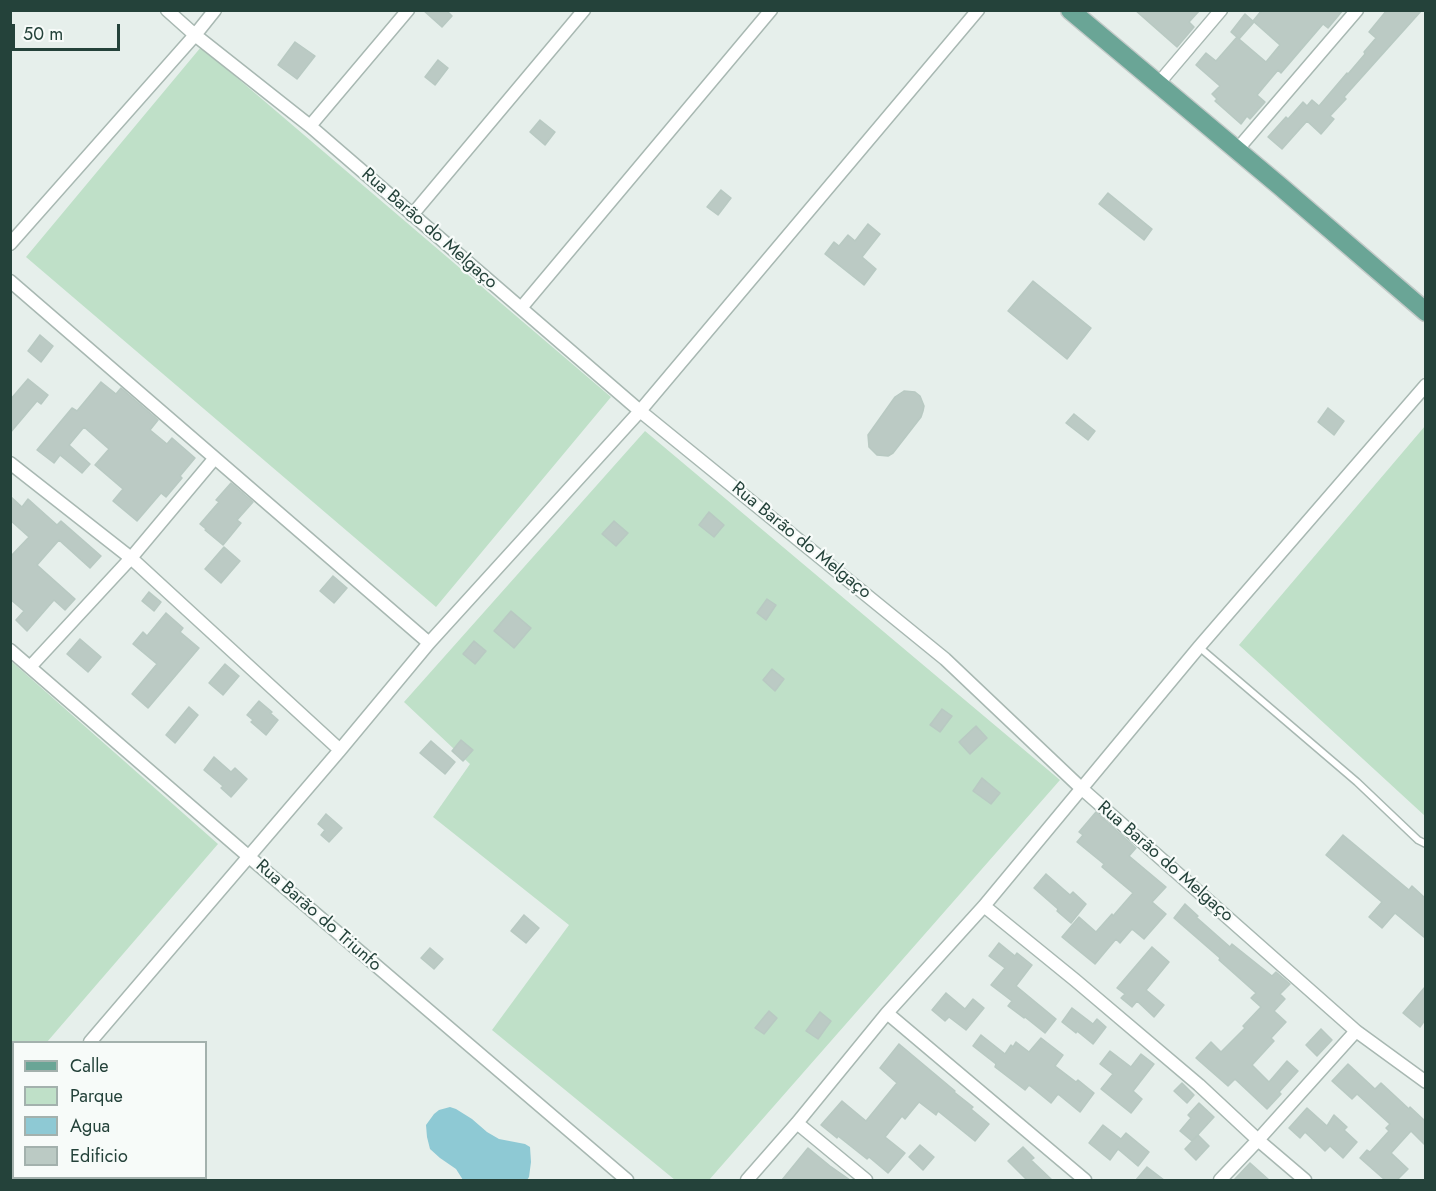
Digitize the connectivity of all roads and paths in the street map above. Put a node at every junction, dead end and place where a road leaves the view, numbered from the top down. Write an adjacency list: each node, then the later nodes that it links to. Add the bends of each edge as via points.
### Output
1 (167, 10): 10 (street, Rua Barão do Melgaço)
2 (215, 10): 10 (street)
3 (408, 10): 12 (street)
4 (584, 10): 14 (street)
5 (771, 10): 17 (street)
6 (978, 10): 20 (street)
7 (1221, 10): 11 (street)
8 (1357, 10): 13 (street)
9 (1075, 12): 11 (main road)
10 (195, 35): 12 (street, Rua Barão do Melgaço); 15 (street)
11 (1158, 84): 13 (main road)
12 (310, 126): 14 (street, Rua Barão do Melgaço)
13 (1236, 151): 18 (main road)
14 (412, 215): 17 (street, Rua Barão do Melgaço)
15 (10, 244)
16 (10, 281): 21 (street)
17 (521, 308): 20 (street, Rua Barão do Melgaço)
18 (1425, 312)
19 (1425, 385): 25 (street)
20 (640, 411): 24 (street); 29 (street, Rua Barão do Melgaço, via 945,659)
21 (214, 459): 23 (street); 24 (street)
22 (10, 463): 23 (street)
23 (131, 558): 27 (street); 28 (street)
24 (429, 643): 28 (street)
25 (1199, 647): 29 (street); 30 (lane)
26 (10, 650): 27 (street, Rua Barão do Triunfo)
27 (30, 667): 31 (street, Rua Barão do Triunfo)
28 (340, 750): 31 (street)
29 (1082, 788): 32 (street); 34 (street, Rua Barão do Melgaço)
30 (1425, 844)
31 (248, 856): 35 (street); 39 (street, Rua Barão do Triunfo)
32 (984, 906): 33 (street); 38 (street, via 1190,1077)
33 (887, 1013): 37 (street); 42 (street)
34 (1356, 1031): 36 (street, Rua Barão do Melgaço); 38 (street)
35 (91, 1041)
36 (1424, 1078)
37 (797, 1123): 40 (street); 41 (street)
38 (1258, 1140): 43 (street); 44 (street)
39 (627, 1180)
40 (747, 1180)
41 (866, 1180)
42 (1085, 1180)
43 (1220, 1180)
44 (1305, 1180)

